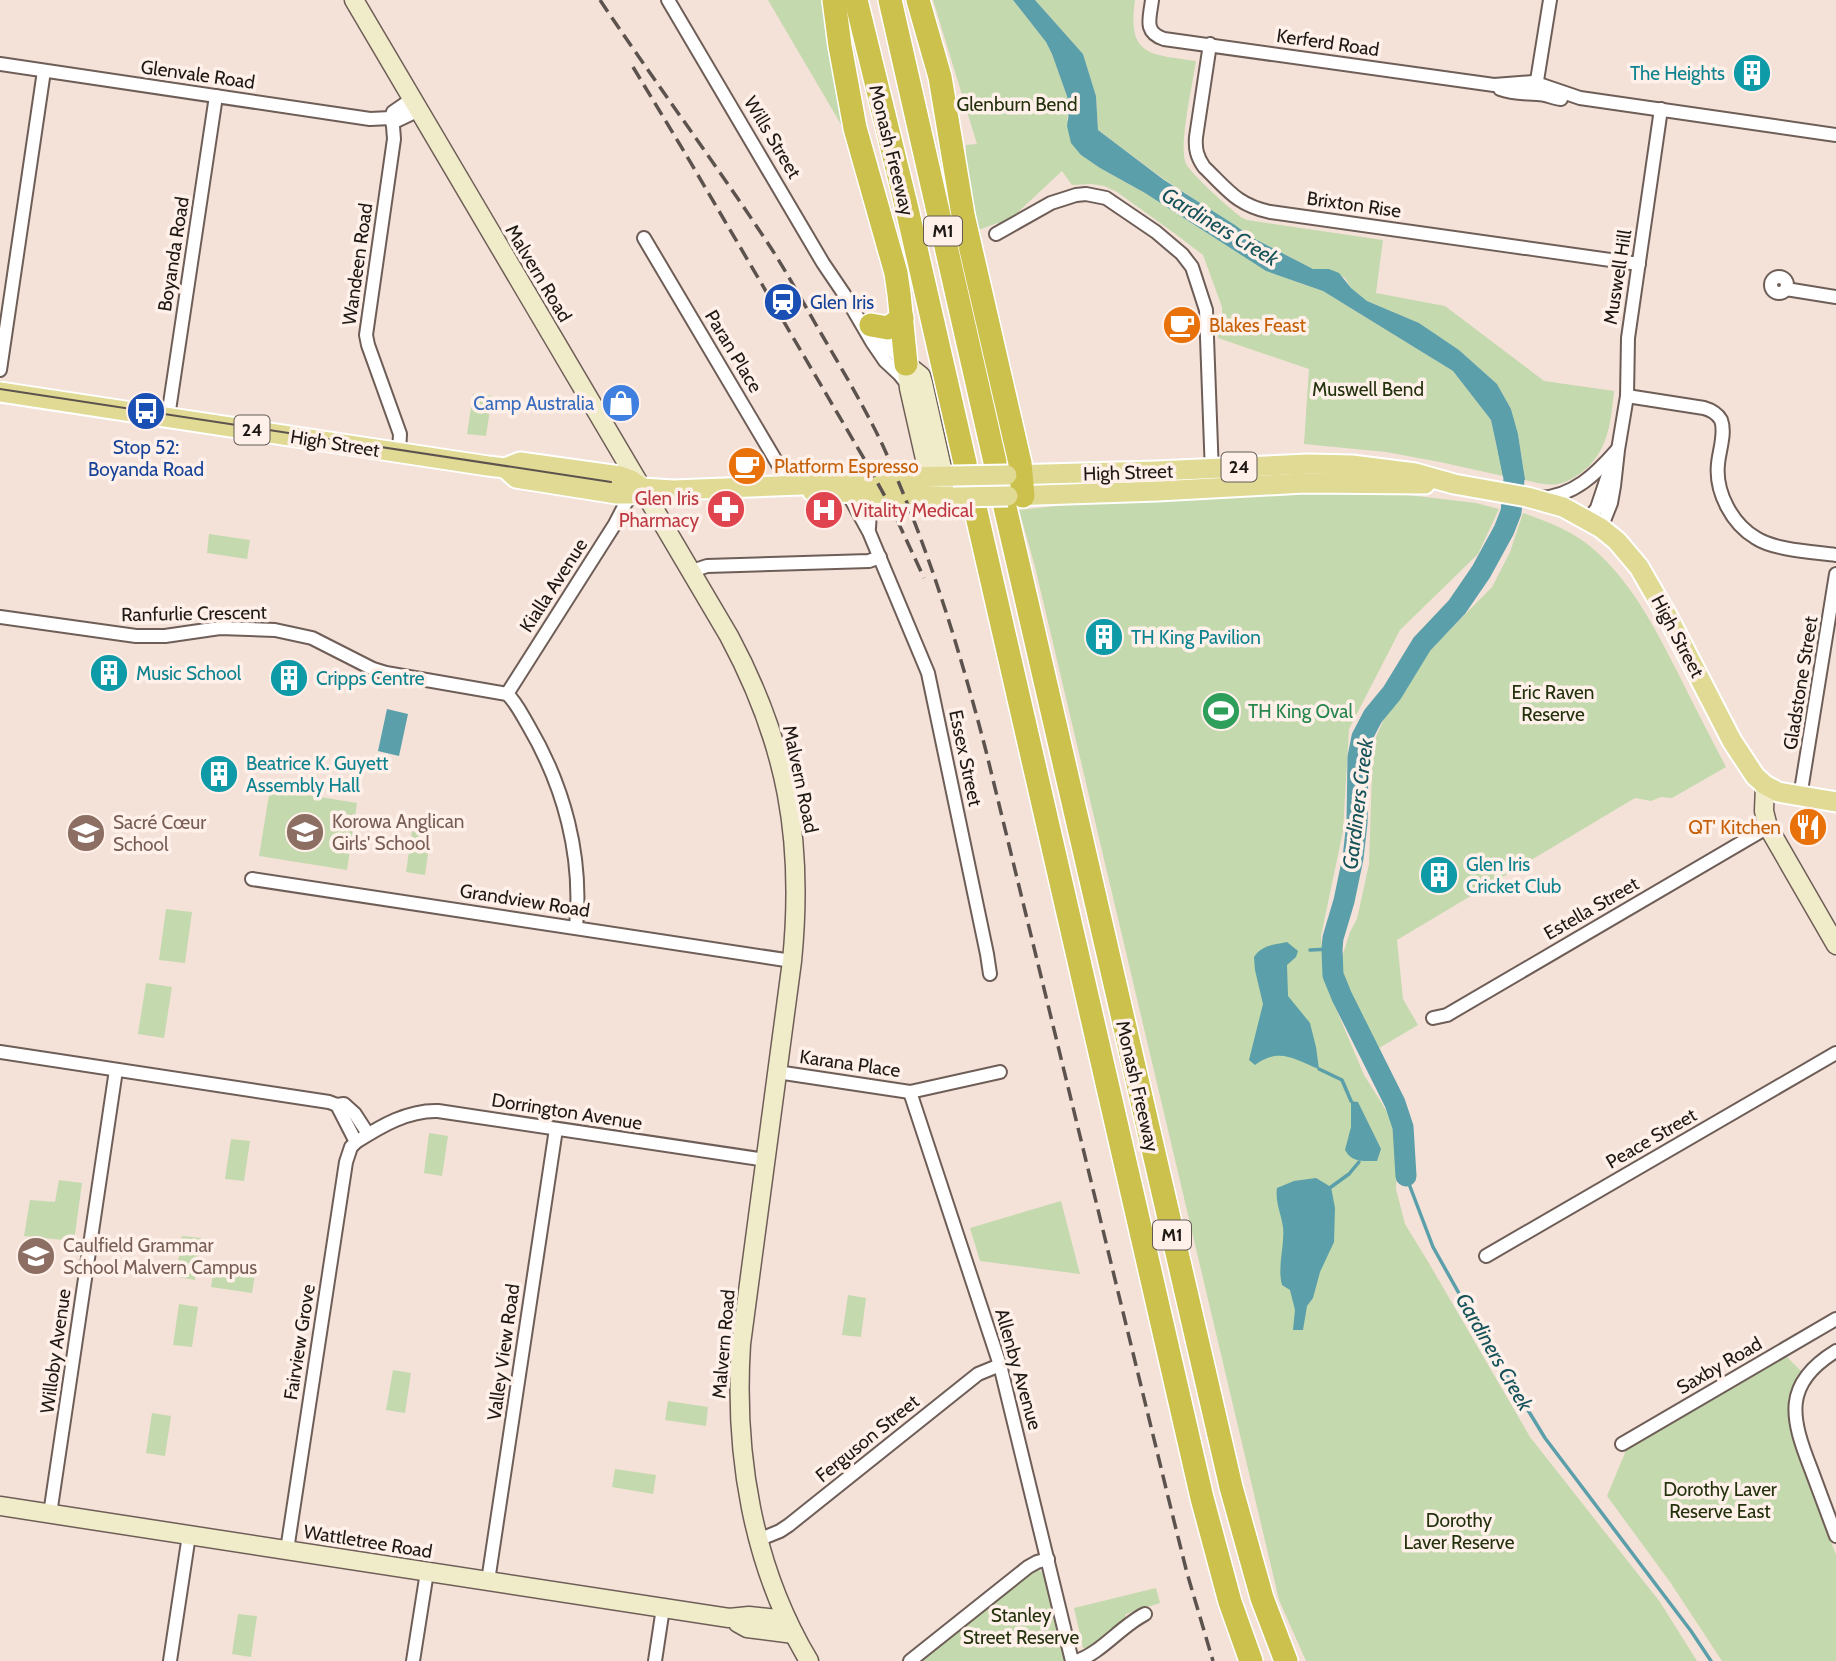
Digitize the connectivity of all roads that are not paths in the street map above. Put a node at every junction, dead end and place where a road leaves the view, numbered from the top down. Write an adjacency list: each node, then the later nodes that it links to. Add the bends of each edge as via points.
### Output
1 (354, 0): 14 (main road, Malvern Road)
2 (668, 0): 22 (street, Wills Street)
3 (834, 0): 24 (highway, via 855,128 896,273)
4 (856, 0): 34 (highway, Monash Freeway / M1, via 907,209)
5 (890, 0): 37 (highway, Monash Freeway / M1)
6 (918, 0): 37 (highway, via 940,76)
7 (1152, 0): 9 (street, Kerferd Road, via 1149,27 1153,33)
8 (1550, 0): 12 (street)
9 (1210, 44): 12 (street, Kerferd Road, via 1494,85 1512,93); 20 (street, Brixton Rise, via 1195,149 1204,167 1250,207)
10 (0, 64): 11 (street, Glenvale Road)
11 (44, 71): 13 (street, Glenvale Road); 27 (street)
12 (1536, 88): 15 (street, Kerferd Road)
13 (216, 96): 16 (street, Glenvale Road, via 370,119); 31 (street, Boyanda Road)
14 (415, 105): 16 (street, via 393,112); 38 (main road, Malvern Road)
15 (1661, 109): 17 (street, Kerferd Road); 20 (street, Muswell Hill)
16 (391, 118): 33 (street, Wandeen Road, via 394,139 366,335 400,434)
17 (1836, 135)
18 (996, 234): 35 (street, via 1051,203 1086,194 1106,198 1176,248 1192,267 1206,310)
19 (644, 237): 36 (street, Paran Place)
20 (1639, 264): 30 (street, Muswell Hill, via 1628,338)
21 (1786, 289): 23 (street)
22 (844, 294): 25 (street, Wills Street); 28 (street, Wills Street, via 885,361)
23 (1836, 297)
24 (902, 318): 25 (highway, via 888,328); 26 (highway)
25 (871, 325): 26 (street, Wills Street)
26 (906, 363): 28 (main road, Wills Street); 34 (main road, Wills Street, via 923,383)
27 (0, 370)
28 (909, 388): 34 (main road, Wills Street)
29 (0, 392): 31 (main road, High Street / 24)
30 (1627, 396): 32 (street, Muswell Hill); 45 (street, via 1713,412 1722,426 1720,487 1739,523 1755,538 1772,545)
31 (168, 418): 33 (main road, High Street / 24)
32 (1618, 450): 41 (street, via 1583,484 1558,495); 43 (street, Muswell Hill)
33 (399, 453): 38 (main road, High Street / 24, via 505,468 520,462 620,476 631,480)
34 (948, 473): 36 (main road, High Street / 24, via 810,479); 37 (main road, High Street / 24, bridge); 42 (main road, Wills Street)
35 (1213, 479): 37 (main road, High Street / 24); 41 (main road, High Street / 24, via 1308,464 1352,465 1406,471)
36 (794, 485): 38 (main road, High Street / 24); 39 (main road, High Street / 24, via 811,491)
37 (1013, 485): 42 (main road, High Street / 24, bridge); 96 (highway, Monash Freeway / M1, via 1230,1488)
38 (636, 492): 47 (main road, Malvern Road); 50 (street, Kialla Avenue)
39 (847, 492): 40 (main road, High Street / 24); 44 (street, Essex Street)
40 (883, 494): 42 (main road, High Street / 24); 44 (street, via 870,512)
41 (1532, 498): 43 (main road, High Street / 24, via 1563,507)
42 (953, 500): 95 (highway, Monash Freeway / M1, via 1202,1497)
43 (1595, 524): 51 (main road, High Street / 24, via 1647,578 1742,759)
44 (869, 532): 46 (street, Essex Street)
45 (1836, 555)
46 (880, 557): 47 (street, via 707,566); 59 (street, Essex Street, via 928,673)
47 (692, 571): 58 (main road, Malvern Road, via 752,682 779,758 796,864)
48 (1836, 574): 52 (street, Gladstone Street)
49 (0, 617): 50 (street, Ranfurlie Crescent, via 136,636 227,628 275,630 312,638 386,673)
50 (507, 694): 56 (street, via 538,741 569,823 576,868)
51 (1765, 785): 52 (main road, High Street / 24); 54 (main road)
52 (1800, 797): 53 (main road, High Street / 24)
53 (1836, 802)
54 (1768, 827): 57 (main road); 60 (street, Estella Street, via 1447,1015)
55 (252, 879): 56 (street, Grandview Road)
56 (576, 927): 58 (street, Grandview Road)
57 (1836, 945)
58 (792, 961): 64 (main road, Malvern Road)
59 (990, 974)
60 (1433, 1018)
61 (0, 1052): 63 (street)
62 (1836, 1053): 72 (street, Peace Street)
63 (116, 1070): 67 (street); 78 (street, Willoby Avenue)
64 (777, 1072): 66 (street, Karana Place); 71 (main road, Malvern Road)
65 (1000, 1072): 66 (street, Karana Place)
66 (911, 1092): 75 (street, Allenby Avenue)
67 (337, 1105): 69 (street, via 349,1107); 70 (street)
68 (556, 1129): 69 (street, Dorrington Avenue, via 425,1111); 71 (street, Dorrington Avenue); 85 (street, Valley View Road)
69 (368, 1134): 70 (street, Dorrington Avenue)
70 (356, 1142): 82 (street, Fairview Grove, via 346,1161)
71 (766, 1160): 81 (main road, Malvern Road, via 738,1383 742,1459)
72 (1486, 1256)
73 (1836, 1319): 76 (street, Saxby Road)
74 (1836, 1352): 80 (street, via 1816,1365 1805,1380 1794,1415)
75 (1000, 1365): 81 (street, Ferguson Street, via 978,1374 789,1525); 83 (street, Allenby Avenue)
76 (1622, 1444)
77 (0, 1506): 78 (main road, Wattletree Road)
78 (50, 1514): 79 (main road, Wattletree Road)
79 (189, 1535): 82 (main road, Wattletree Road); 89 (street)
80 (1836, 1535)
81 (758, 1540): 88 (main road, Malvern Road)
82 (287, 1550): 84 (main road, Wattletree Road)
83 (1048, 1559): 93 (street, via 1032,1564); 94 (street, Allenby Avenue)
84 (426, 1572): 85 (main road, Wattletree Road); 90 (street)
85 (488, 1581): 86 (main road, Wattletree Road)
86 (663, 1608): 88 (main road, Wattletree Road, via 729,1618 749,1616); 91 (street)
87 (1145, 1614): 94 (street, Allenby Avenue, via 1089,1656)
88 (791, 1627): 92 (main road, Malvern Road)
89 (170, 1661)
90 (413, 1661)
91 (655, 1661)
92 (809, 1661)
93 (910, 1661)
94 (1074, 1661)
95 (1251, 1661)
96 (1286, 1661)

